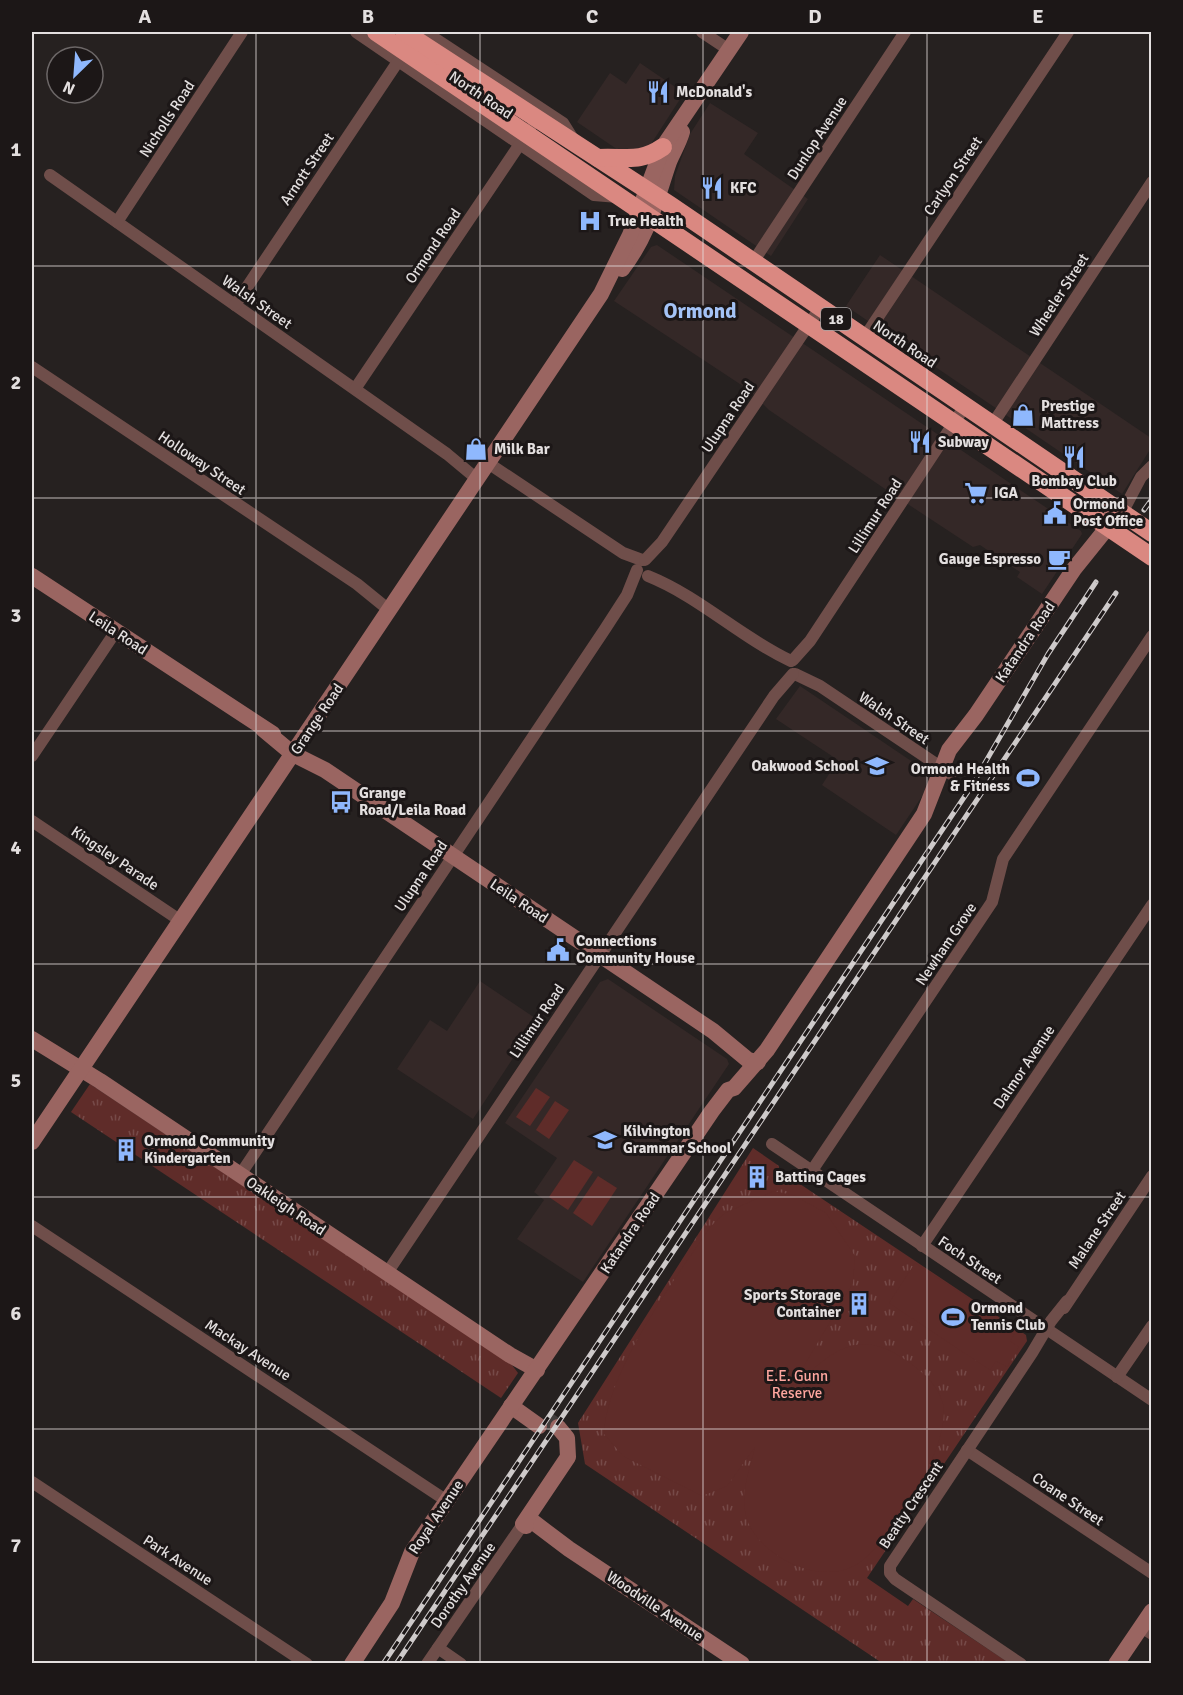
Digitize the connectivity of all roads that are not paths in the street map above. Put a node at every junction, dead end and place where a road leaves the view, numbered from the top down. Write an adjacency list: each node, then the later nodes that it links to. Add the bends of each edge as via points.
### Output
1 (242, 32): 21 (street, Nicholls Road)
2 (356, 32): 11 (street, North Road)
3 (376, 32): 11 (highway, North Road / 18)
4 (404, 32): 13 (highway, North Road / 18)
5 (425, 32): 14 (street, North Road, via 563,123)
6 (702, 32): 10 (street)
7 (741, 32): 10 (street)
8 (905, 32): 24 (street, Dunlop Avenue)
9 (1068, 32): 28 (street, Carlyon Street)
10 (729, 50): 12 (street)
11 (402, 56): 13 (highway, North Road / 18); 25 (street, Arnott Street)
12 (688, 114): 15 (street); 19 (street)
13 (527, 132): 14 (highway, North Road / 18); 20 (highway, North Road / 18); 30 (street, Ormond Road)
14 (576, 146): 16 (highway, North Road / 18)
15 (663, 147): 16 (highway, via 633,160); 19 (street)
16 (596, 158): 19 (highway, North Road / 18)
17 (50, 175): 21 (street, Walsh Street)
18 (1152, 182): 33 (street, Wheeler Street)
19 (652, 194): 20 (street, Grange Road); 22 (highway, North Road / 18)
20 (645, 215): 23 (highway, North Road / 18); 35 (street, Grange Road, via 630,235 601,294)
21 (117, 222): 25 (street, Walsh Street)
22 (709, 232): 23 (highway); 24 (highway, North Road / 18)
23 (698, 251): 27 (highway, North Road / 18)
24 (753, 262): 26 (highway, North Road / 18)
25 (235, 305): 30 (street, Walsh Street)
26 (820, 308): 27 (street, Ulupna Road); 28 (highway, North Road / 18)
27 (808, 325): 32 (highway, North Road / 18); 40 (street, Ulupna Road)
28 (864, 338): 31 (highway, North Road / 18)
29 (32, 367): 42 (street, Holloway Street)
30 (355, 389): 35 (street, Walsh Street, via 447,454)
31 (965, 406): 32 (street, Lillimur Road); 33 (highway, North Road / 18)
32 (953, 424): 37 (highway, North Road / 18); 45 (street, Lillimur Road)
33 (992, 425): 36 (highway, North Road / 18)
34 (1152, 466): 36 (street)
35 (482, 472): 40 (street, Walsh Street); 42 (street, Grange Road)
36 (1118, 511): 37 (street, Katandra Road); 38 (highway, North Road / 18)
37 (1103, 525): 39 (highway, North Road / 18); 48 (street, Katandra Road, via 976,715)
38 (1152, 533)
39 (1152, 557)
40 (645, 568): 45 (street, Walsh Street); 50 (street, Ulupna Road)
41 (32, 576): 43 (street, Leila Road)
42 (391, 607): 46 (street, Grange Road)
43 (116, 631): 46 (street, Leila Road); 47 (street)
44 (1152, 636): 59 (street, Newham Grove, via 1003,860 992,902)
45 (793, 667): 48 (street, Walsh Street); 53 (street, Lillimur Road)
46 (296, 751): 50 (street, Leila Road); 52 (street, Grange Road)
47 (32, 756)
48 (947, 771): 55 (street, Katandra Road, via 939,796 772,1042)
49 (32, 821): 52 (street, Kingsley Parade)
50 (452, 856): 53 (street, Leila Road); 60 (street, Ulupna Road)
51 (1152, 905): 63 (street, Dalmor Avenue)
52 (181, 921): 56 (street, Grange Road)
53 (600, 955): 55 (street, Leila Road); 64 (street, Lillimur Road)
54 (32, 1039): 56 (street, Oakleigh Road)
55 (754, 1059): 67 (street, Katandra Road, via 734,1088 728,1090)
56 (81, 1070): 57 (street, Grange Road); 60 (street, Oakleigh Road)
57 (32, 1142)
58 (772, 1144): 59 (street, Foch Street)
59 (811, 1172): 63 (street, Foch Street)
60 (240, 1174): 64 (street, Oakleigh Road)
61 (1152, 1176): 66 (street, Malane Street)
62 (32, 1226): 73 (street, Mackay Avenue)
63 (921, 1246): 66 (street, Foch Street)
64 (387, 1273): 67 (street, Oakleigh Road, via 510,1355 514,1363)
65 (1152, 1326): 68 (street)
66 (1048, 1330): 68 (street, Foch Street); 71 (street, Beatty Crescent)
67 (535, 1373): 70 (street, Royal Avenue)
68 (1117, 1377): 69 (street, Foch Street)
69 (1152, 1400)
70 (514, 1403): 73 (street, Royal Avenue); 74 (street, via 549,1426 560,1445 561,1468)
71 (968, 1450): 75 (street, Coane Street); 84 (street, Beatty Crescent, via 892,1560 890,1573)
72 (32, 1482): 79 (street, Park Avenue)
73 (447, 1501): 80 (street, Royal Avenue, via 412,1552 392,1603)
74 (526, 1521): 78 (street, Dorothy Avenue); 83 (street, Woodville Avenue)
75 (1152, 1573)
76 (1152, 1611): 77 (street)
77 (1146, 1631): 85 (street)
78 (438, 1648): 81 (street, Dorothy Avenue); 82 (street)
79 (307, 1664)
80 (352, 1664)
81 (427, 1664)
82 (461, 1664)
83 (741, 1664)
84 (1021, 1664)
85 (1116, 1664)

